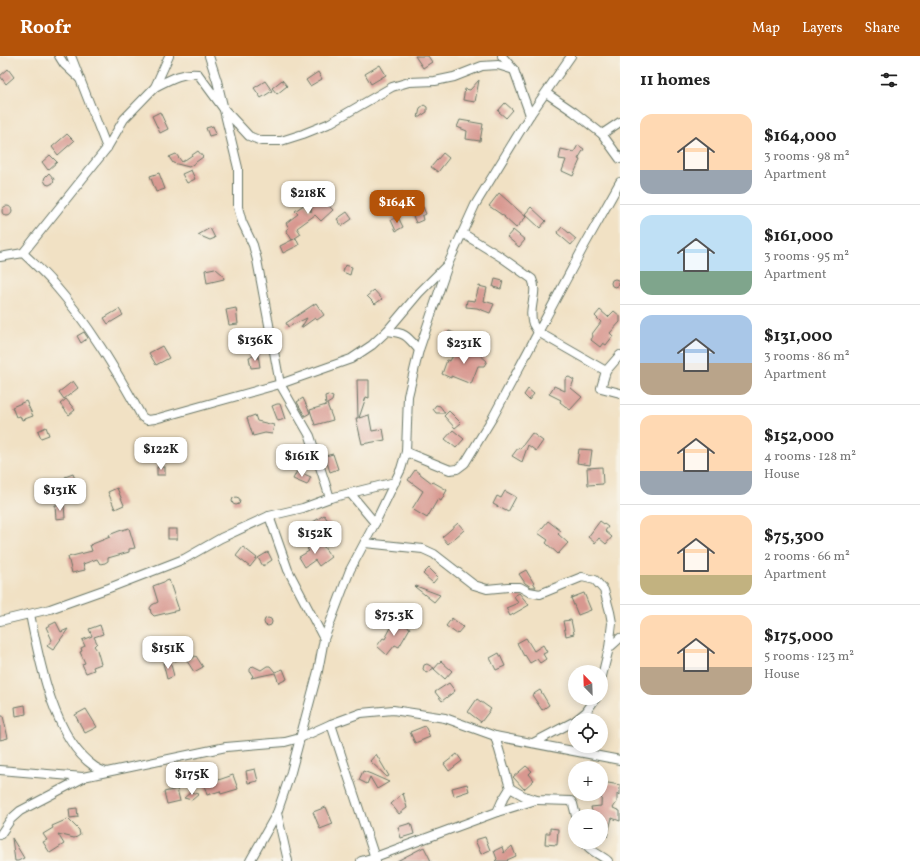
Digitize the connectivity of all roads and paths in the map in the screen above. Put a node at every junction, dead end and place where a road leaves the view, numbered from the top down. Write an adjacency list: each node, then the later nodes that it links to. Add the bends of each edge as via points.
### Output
1 (59, 56): 8 (street)
2 (71, 56): 8 (street)
3 (169, 56): 9 (street)
4 (209, 56): 11 (street, via 218,81)
5 (502, 56): 7 (street)
6 (572, 56): 10 (street)
7 (514, 70): 11 (street, via 498,65 482,66 454,77 392,86 328,124 282,141 261,141 249,136); 12 (street)
8 (81, 80): 15 (street)
9 (155, 88): 11 (street, via 181,75 198,74); 15 (street, via 124,119)
10 (546, 93): 12 (street); 14 (street)
11 (223, 108): 27 (street, via 238,168 238,207 257,260)
12 (530, 114): 18 (street, via 475,205)
13 (620, 122): 14 (street)
14 (602, 134): 16 (street)
15 (107, 148): 19 (street)
16 (620, 159)
17 (620, 182): 23 (street)
18 (462, 234): 21 (street); 23 (street, via 532,279 532,323)
19 (23, 253): 20 (street); 27 (street, via 53,283 91,331 142,417 147,420)
20 (0, 257)
21 (449, 262): 22 (street, via 418,293); 24 (street)
22 (387, 331): 24 (street, via 401,332); 27 (street, via 351,359)
23 (538, 332): 26 (street); 29 (street, via 494,417 465,463 457,469 450,470)
24 (419, 350): 29 (street, via 408,396)
25 (620, 355): 26 (street)
26 (606, 371): 28 (street, via 601,388)
27 (280, 384): 32 (street, via 310,436)
28 (620, 393)
29 (406, 452): 30 (street)
30 (395, 482): 31 (street); 34 (street)
31 (350, 493): 32 (street); 34 (street)
32 (330, 498): 33 (street, via 304,508)
33 (269, 516): 36 (street, via 221,538 184,559 109,588); 39 (street, via 288,570)
34 (375, 523): 35 (street)
35 (365, 543): 39 (street, via 350,570); 40 (street, via 423,549 434,554 474,585 487,589 520,587 540,594 582,577 595,580 604,590 610,612 612,623)
36 (30, 614): 37 (street); 51 (street, via 38,658 63,730 85,758)
37 (0, 621)
38 (620, 638): 40 (street)
39 (324, 639): 47 (street)
40 (609, 648): 41 (street)
41 (605, 665)
42 (591, 705): 43 (street)
43 (585, 713)
44 (331, 724): 46 (street, via 361,714 393,710 445,718); 47 (street); 60 (street)
45 (568, 724): 48 (street)
46 (495, 736): 48 (street); 53 (street)
47 (300, 738): 51 (street, via 226,747); 57 (street)
48 (533, 743): 49 (street)
49 (620, 760)
50 (0, 770): 52 (street)
51 (106, 772): 52 (street)
52 (84, 777): 58 (street, via 20,811)
53 (510, 788): 54 (street); 56 (street)
54 (537, 800): 55 (street, via 571,801); 56 (street)
55 (574, 809)
56 (497, 812): 60 (street)
57 (277, 813): 61 (street); 62 (street)
58 (0, 834)
59 (590, 849): 64 (street)
60 (376, 859): 63 (street)
61 (250, 861)
62 (288, 861)
63 (361, 861)
64 (608, 861)

